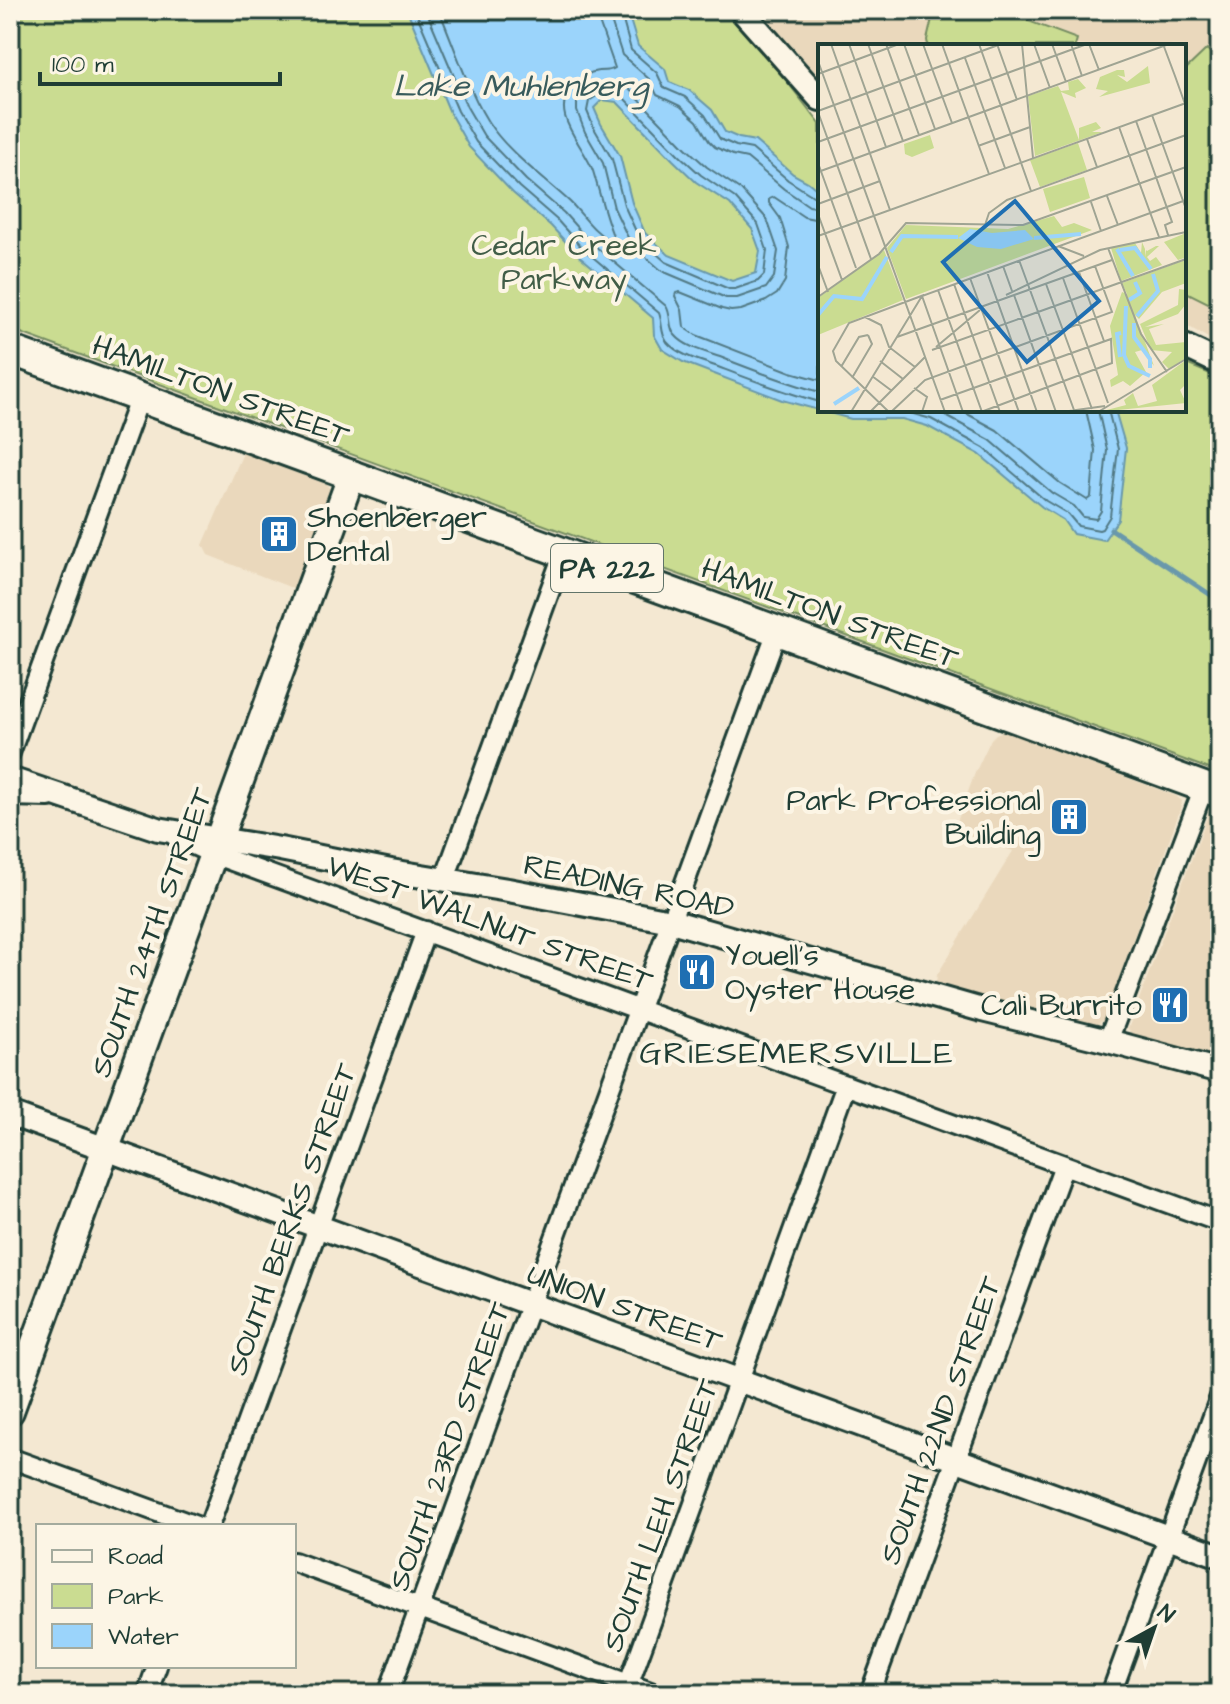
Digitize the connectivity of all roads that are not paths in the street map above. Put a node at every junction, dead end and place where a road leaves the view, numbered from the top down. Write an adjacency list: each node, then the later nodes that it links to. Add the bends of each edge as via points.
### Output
1 (741, 10): 2 (street)
2 (818, 97)
3 (1186, 347): 5 (street)
4 (10, 350): 6 (main road, HAMILTON STREET / PA 222)
5 (1220, 363)
6 (140, 397): 7 (main road, HAMILTON STREET / PA 222); 10 (street)
7 (352, 474): 8 (main road, HAMILTON STREET / PA 222); 15 (main road, SOUTH 24TH STREET)
8 (564, 552): 9 (main road, HAMILTON STREET / PA 222); 16 (street)
9 (777, 631): 12 (main road, HAMILTON STREET / PA 222); 17 (street, SOUTH 23RD STREET)
10 (10, 753)
11 (10, 779): 14 (street)
12 (1212, 790): 20 (street)
13 (10, 796): 14 (street)
14 (64, 798): 15 (street, READING ROAD)
15 (216, 846): 16 (street, READING ROAD); 18 (street, WEST WALNUT STREET); 24 (main road, SOUTH 24TH STREET)
16 (444, 881): 17 (street, READING ROAD)
17 (671, 921): 19 (street, SOUTH 23RD STREET); 20 (street, READING ROAD)
18 (426, 931): 19 (street, WEST WALNUT STREET); 27 (street, SOUTH BERKS STREET)
19 (639, 1009): 22 (street, WEST WALNUT STREET); 28 (street, SOUTH 23RD STREET)
20 (1108, 1041): 21 (street, READING ROAD)
21 (1220, 1071)
22 (846, 1085): 25 (street, WEST WALNUT STREET); 29 (street, SOUTH LEH STREET)
23 (10, 1114): 24 (street, UNION STREET)
24 (106, 1149): 27 (street, UNION STREET); 31 (main road, SOUTH 24TH STREET)
25 (1064, 1165): 26 (street, WEST WALNUT STREET); 33 (street, SOUTH 22ND STREET)
26 (1220, 1222)
27 (318, 1226): 28 (street, UNION STREET); 35 (street, SOUTH BERKS STREET)
28 (531, 1304): 29 (street, UNION STREET); 39 (street, SOUTH 23RD STREET)
29 (739, 1380): 33 (street, UNION STREET); 41 (street, SOUTH LEH STREET)
30 (1220, 1397): 36 (street)
31 (10, 1411)
32 (10, 1458): 34 (street)
33 (956, 1459): 36 (street, UNION STREET); 45 (street, SOUTH 22ND STREET)
34 (191, 1524)
35 (210, 1524)
36 (1168, 1537): 37 (street, UNION STREET); 46 (street)
37 (1220, 1556)
38 (296, 1563): 39 (street)
39 (419, 1608): 41 (street); 43 (street, SOUTH 23RD STREET)
40 (156, 1668): 42 (street)
41 (627, 1689): 44 (street)
42 (147, 1694)
43 (388, 1694)
44 (656, 1694)
45 (870, 1694)
46 (1111, 1694)

